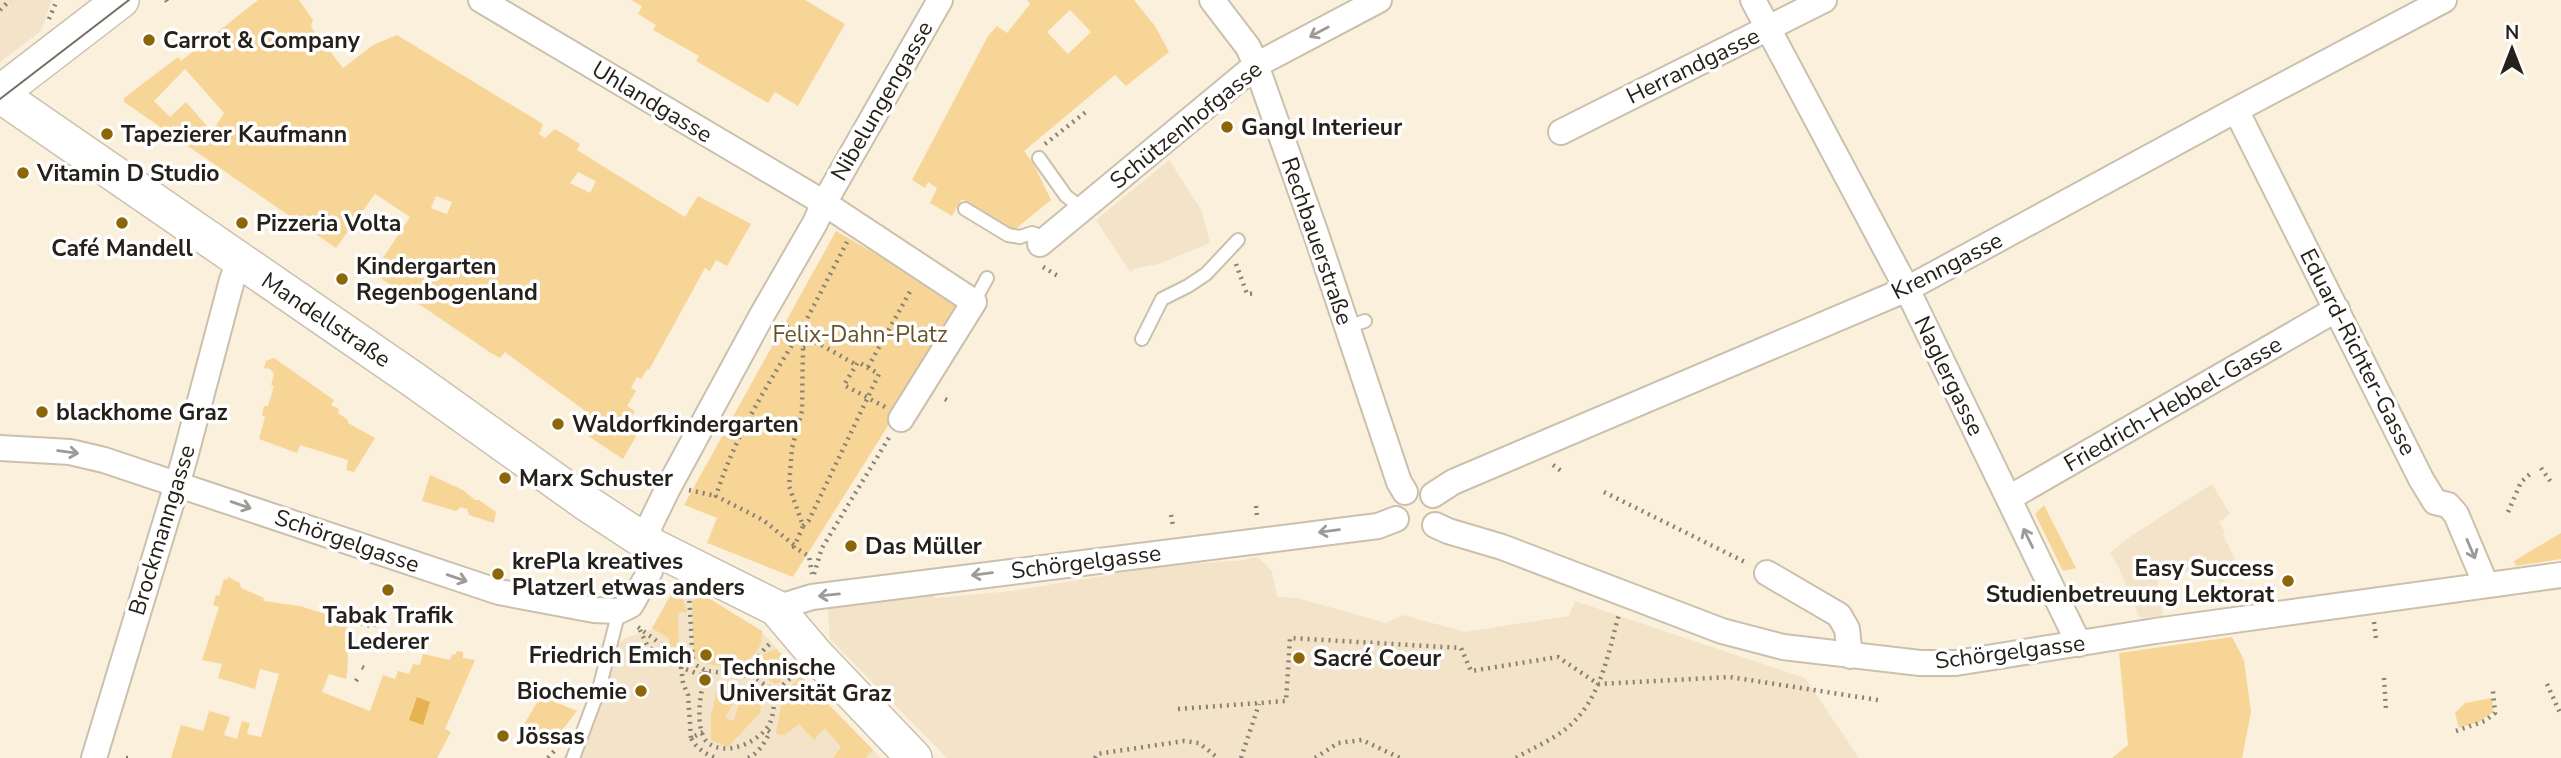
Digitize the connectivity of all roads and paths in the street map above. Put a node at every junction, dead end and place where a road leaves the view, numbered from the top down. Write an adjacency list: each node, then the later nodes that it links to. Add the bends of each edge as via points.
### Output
1 (10, 0): 11 (path)
2 (57, 0): 12 (path)
3 (481, 0): 19 (street, Uhlandgasse)
4 (940, 0): 19 (street, Nibelungengasse)
5 (1212, 0): 14 (street, Rechbauerstraße)
6 (1379, 0): 14 (street, Schützenhofgasse, one-way to 14)
7 (1753, 0): 13 (street, Naglergasse)
8 (1824, 0): 13 (street, Herrandgasse)
9 (2444, 0): 16 (street, Krenngasse)
10 (114, 2): 15 (main road)
11 (0, 10)
12 (50, 18)
13 (1768, 29): 17 (street, Herrandgasse); 30 (street, Naglergasse)
14 (1256, 65): 21 (street, Schützenhofgasse); 50 (street, Rechbauerstraße, via 1356,324)
15 (0, 94): 25 (main road, Mandellstraße)
16 (2236, 110): 30 (street, Krenngasse); 33 (street, Eduard-Richter-Gasse)
17 (1561, 132)
18 (1039, 158): 21 (lane, via 1066,196)
19 (824, 203): 32 (street); 64 (street, via 667,489 649,527)
20 (965, 209): 24 (lane, via 1008,235 1032,233)
21 (1083, 209): 24 (street, Schützenhofgasse)
22 (1238, 240): 36 (lane, via 1206,274 1163,299)
23 (847, 242): 35 (path)
24 (1042, 249): 27 (path)
25 (240, 260): 47 (street, Brockmanngasse); 64 (main road, Mandellstraße)
26 (1241, 275): 31 (path, via 1247,293)
27 (1058, 276)
28 (987, 278): 32 (lane)
29 (915, 283): 39 (path)
30 (1907, 289): 52 (street, Krenngasse, via 1453,482); 54 (street, Naglergasse)
31 (1255, 293)
32 (974, 302): 41 (street)
33 (2337, 309): 54 (street, Friedrich-Hebbel-Gasse); 67 (street, Eduard-Richter-Gasse, one-way to 67, via 2432,498 2456,514)
34 (781, 323): 35 (path)
35 (799, 334): 37 (path); 53 (path, via 762,395)
36 (1142, 339)
37 (803, 347): 38 (path, via 814,341); 61 (path, via 802,411 792,448 789,486)
38 (855, 364): 39 (path); 40 (path, via 844,385)
39 (869, 367): 40 (path, via 879,374)
40 (869, 399): 61 (path)
41 (901, 419): 63 (path, via 822,548 813,579 809,556)
42 (0, 448): 47 (street, Schörgelgasse, one-way to 47, via 70,452)
43 (1549, 462): 45 (path)
44 (2541, 468): 48 (path)
45 (1564, 473)
46 (2530, 474): 56 (path, via 2521,482)
47 (177, 483): 69 (street, Schörgelgasse, one-way to 69, via 499,592); 101 (street, Brockmanngasse)
48 (2553, 485)
49 (689, 490): 53 (path)
50 (1405, 492): 52 (street, via 1420,489); 59 (street, via 1396,504)
51 (1604, 492): 65 (path)
52 (1433, 495): 60 (street, via 1440,510)
53 (716, 496): 63 (path, via 763,520)
54 (2009, 498): 76 (street, Naglergasse, one-way to 54)
55 (1256, 506): 58 (path)
56 (2508, 512)
57 (1171, 515): 62 (path)
58 (1257, 517)
59 (1396, 519): 60 (street, via 1414,533); 74 (street, Schörgelgasse, one-way to 74, via 1378,526 812,597)
60 (1435, 525): 77 (street, Schörgelgasse, via 1722,631 1783,647)
61 (803, 526): 63 (path)
62 (1173, 526)
63 (794, 545)
64 (652, 546): 69 (street, via 653,560 639,593 631,605); 74 (main road, Mandellstraße)
65 (1767, 573): 77 (street, via 1839,615 1847,629)
66 (2561, 575): 67 (street, Schörgelgasse)
67 (2486, 585): 76 (street, Schörgelgasse)
68 (688, 586): 78 (path)
69 (619, 611): 105 (lane, via 599,689)
70 (1619, 615): 84 (path)
71 (2374, 622): 75 (path)
72 (361, 623): 73 (path)
73 (375, 623)
74 (776, 623): 82 (path); 108 (main road, via 816,655)
75 (2374, 633)
76 (2079, 644): 77 (street, Schörgelgasse, via 1956,663)
77 (1850, 656)
78 (693, 664): 80 (path, via 638,627 648,647); 81 (path)
79 (804, 666): 87 (path)
80 (681, 667): 81 (path); 96 (path)
81 (705, 673): 82 (path); 95 (path, via 699,717)
82 (751, 676): 87 (path)
83 (2384, 678): 91 (path)
84 (1598, 684): 88 (path, via 1730,677); 89 (path, via 1558,657 1471,671 1461,648 1290,638 1286,702); 114 (path, via 1587,709 1566,729)
85 (2547, 684): 92 (path)
86 (2493, 691): 94 (path, via 2495,713)
87 (775, 692): 93 (path)
88 (1878, 700)
89 (1259, 704): 90 (path); 111 (path)
90 (1178, 709)
91 (2386, 710)
92 (2561, 715)
93 (766, 729): 97 (path); 99 (path, via 770,732)
94 (2456, 731)
95 (703, 732): 96 (path); 97 (path, via 706,742 717,750 736,751)
96 (691, 738): 100 (path)
97 (754, 744): 99 (path)
98 (559, 745): 104 (path)
99 (755, 755): 107 (path)
100 (705, 756): 106 (path)
101 (94, 758)
102 (126, 758): 103 (path)
103 (132, 758)
104 (548, 758)
105 (573, 758)
106 (716, 758)
107 (748, 758)
108 (914, 758)
109 (1095, 758): 110 (path, via 1097,754 1184,741 1199,743)
110 (1218, 758)
111 (1241, 758)
112 (1315, 758): 113 (path, via 1338,743 1362,740)
113 (1400, 758)
114 (1516, 758)

